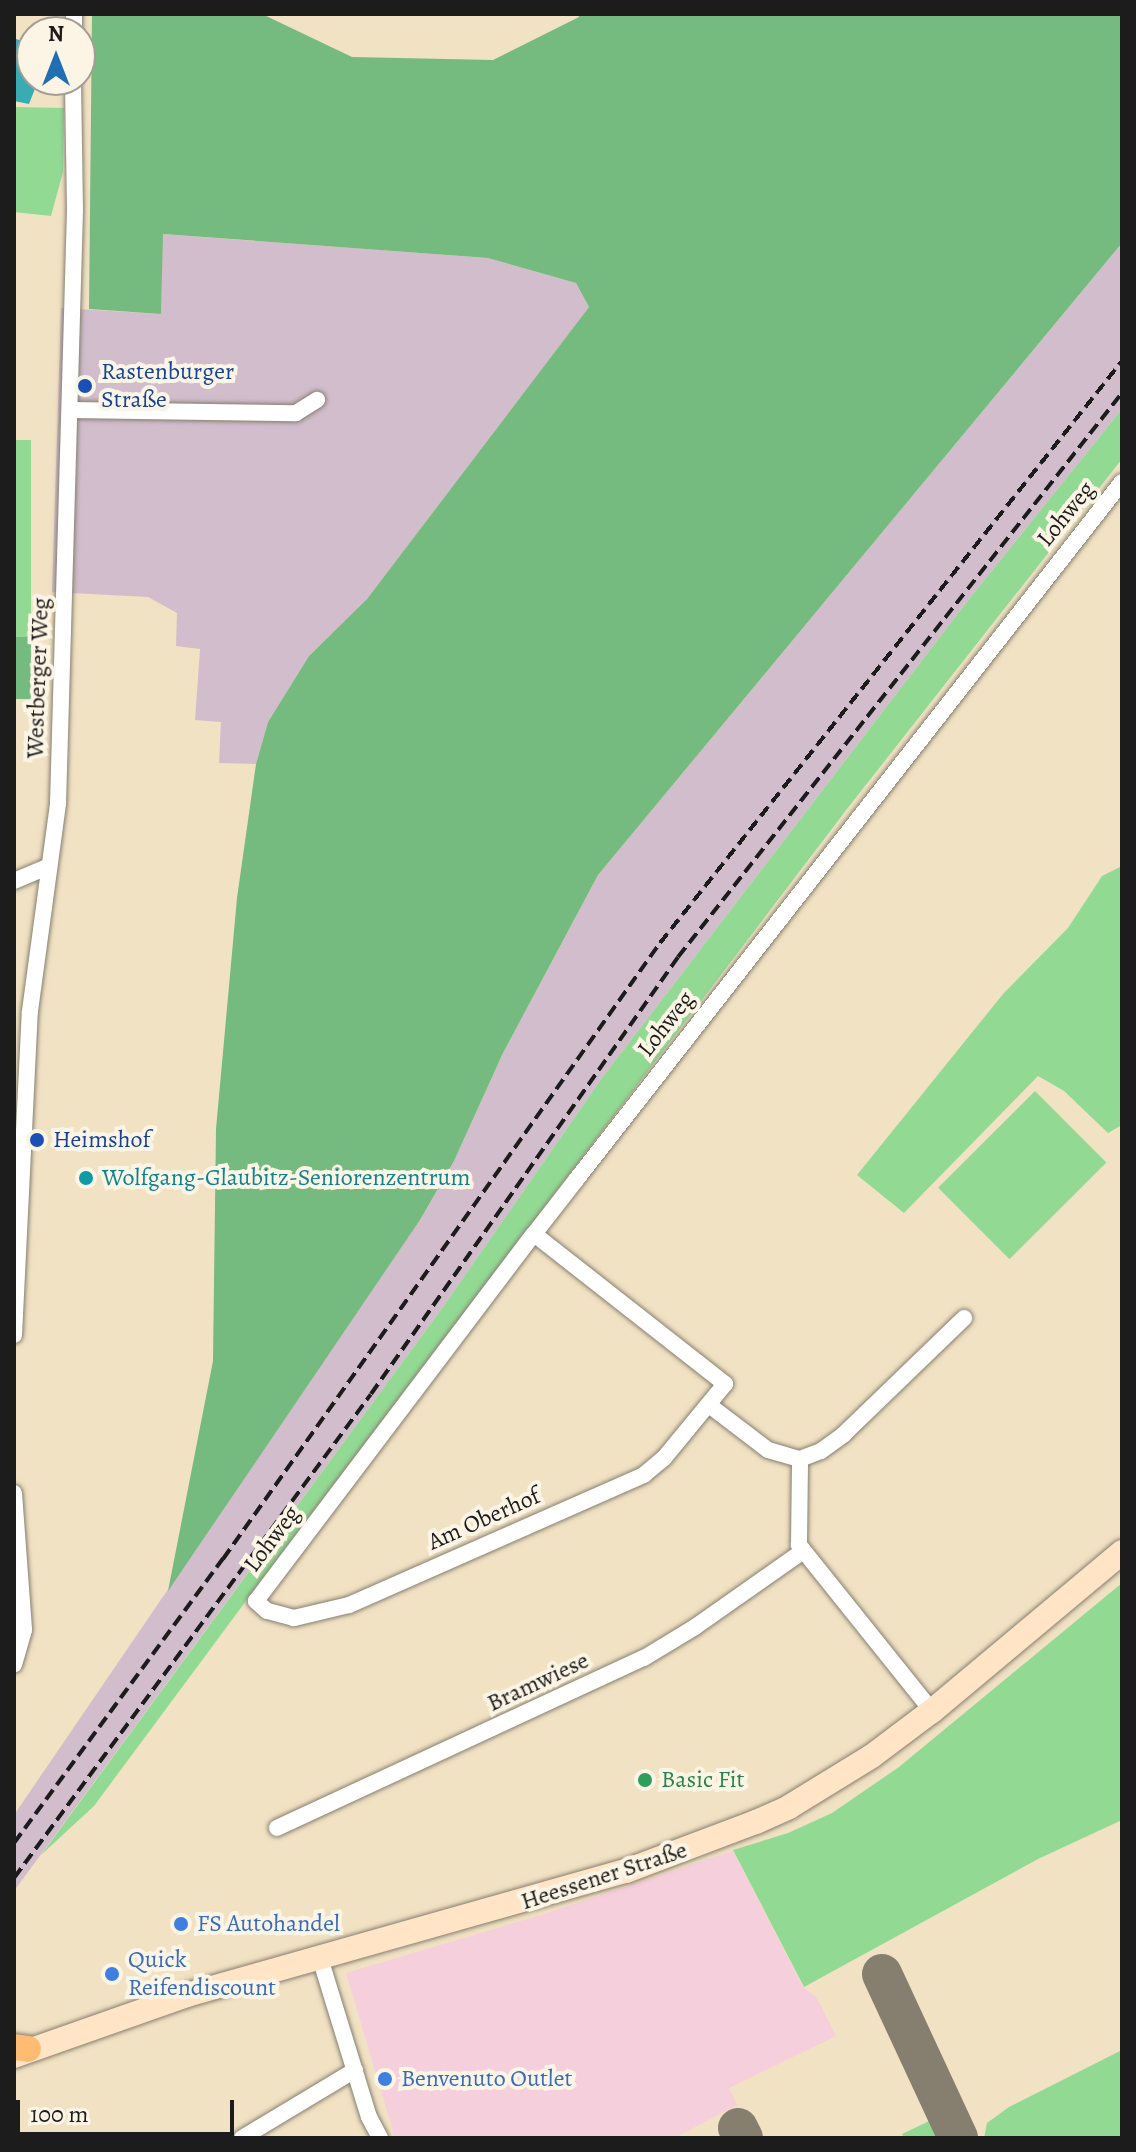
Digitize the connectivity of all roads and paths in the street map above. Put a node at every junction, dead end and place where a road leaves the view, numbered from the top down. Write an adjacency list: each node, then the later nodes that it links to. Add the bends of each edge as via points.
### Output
1 (73, 96): 3 (street, Westberger Weg)
2 (317, 400): 3 (street, via 296,413)
3 (70, 410): 5 (street, Westberger Weg, via 58,804)
4 (1122, 482): 7 (street, Lohweg)
5 (47, 867): 6 (street); 9 (street, Westberger Weg, via 30,1011)
6 (14, 881)
7 (534, 1234): 10 (street, via 725,1384); 15 (street, Lohweg)
8 (964, 1318): 11 (street, via 844,1434)
9 (14, 1335)
10 (709, 1405): 11 (street, via 768,1450); 15 (street, Am Oberhof, via 644,1475 349,1605 294,1618 275,1615)
11 (800, 1459): 13 (street)
12 (14, 1493): 16 (street, via 24,1630)
13 (803, 1551): 17 (street); 18 (street, Bramwiese, via 644,1658)
14 (1122, 1552): 17 (main road, Heessener Straße)
15 (256, 1601)
16 (14, 1665)
17 (932, 1711): 19 (main road, Heessener Straße, via 836,1780 720,1837 599,1879)
18 (277, 1828)
19 (320, 1958): 20 (main road, Heessener Straße); 21 (street)
20 (19, 2051)
21 (355, 2070): 22 (street); 23 (street)
22 (242, 2138)
23 (380, 2138)

